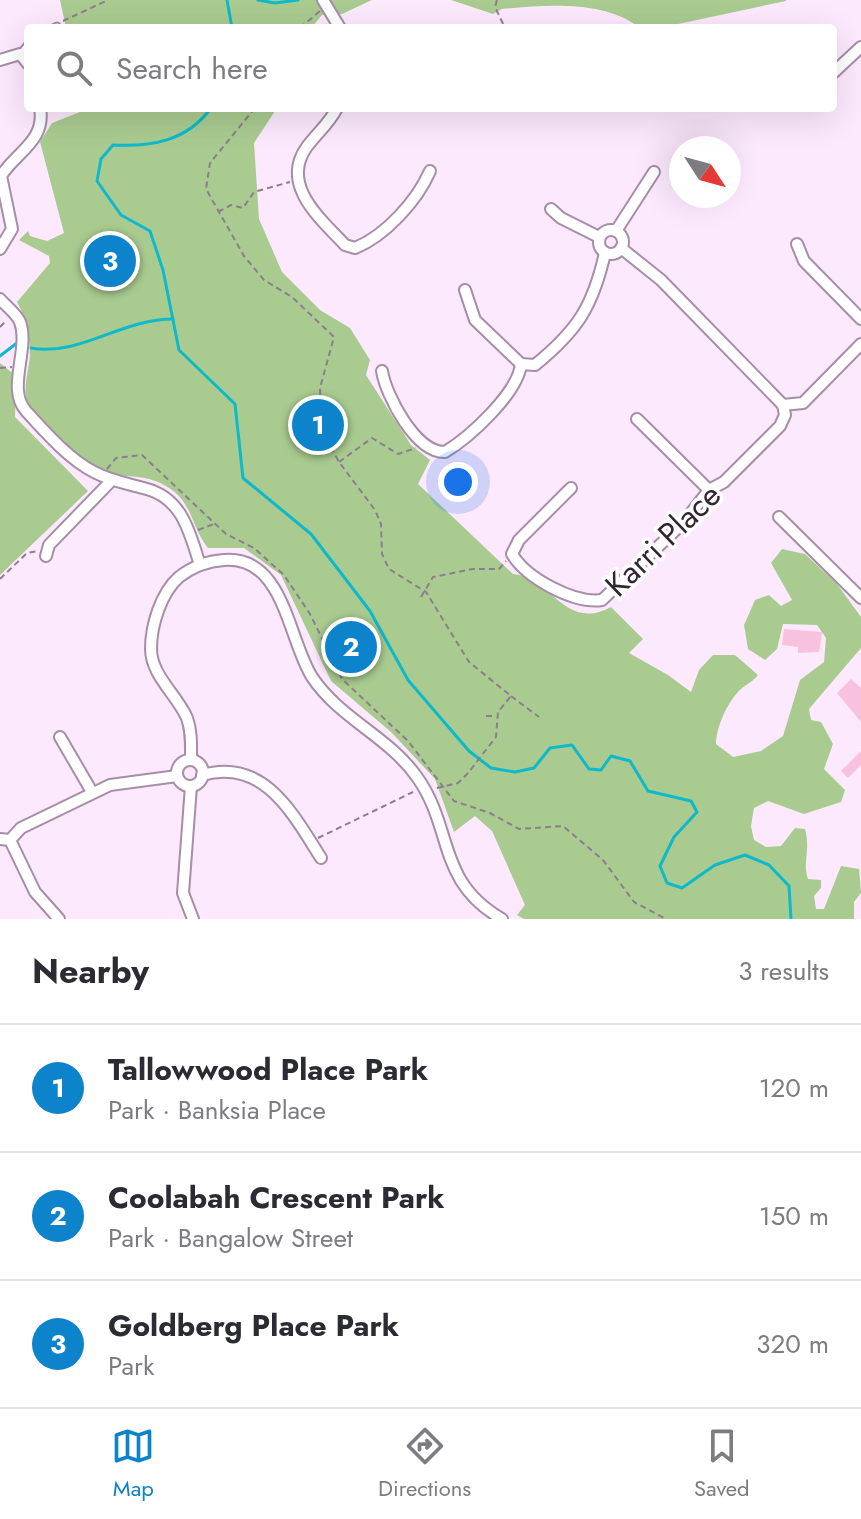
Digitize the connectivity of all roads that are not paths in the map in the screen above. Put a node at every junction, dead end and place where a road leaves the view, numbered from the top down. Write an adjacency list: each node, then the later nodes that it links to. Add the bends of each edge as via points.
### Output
1 (323, 5): 2 (street)
2 (337, 24)
3 (861, 47): 8 (street)
4 (24, 49): 5 (lane)
5 (20, 54): 6 (street); 7 (street)
6 (24, 59)
7 (0, 60)
8 (837, 69)
9 (40, 112): 18 (street, via 35,139 1,176 12,229)
10 (334, 112): 11 (street, via 305,149 299,180 311,209 345,245 355,248 381,233 422,188)
11 (430, 171)
12 (654, 172): 14 (street)
13 (551, 209): 15 (street)
14 (616, 231): 15 (street, via 606,230); 17 (street, via 623,239)
15 (599, 237): 19 (street)
16 (797, 244): 22 (street, via 804,261)
17 (621, 248): 19 (street); 26 (street, via 661,280)
18 (0, 249)
19 (605, 253): 24 (street, via 590,306 578,325 535,365)
20 (465, 290): 24 (street, via 475,320)
21 (0, 299): 28 (street, via 19,319 21,405 78,462)
22 (861, 319)
23 (861, 344): 26 (street, via 803,403)
24 (521, 364): 25 (street, via 513,388 454,447 437,453 406,423)
25 (382, 371)
26 (783, 405): 30 (street, Karri Place, via 780,426 724,482)
27 (637, 419): 30 (street)
28 (106, 478): 32 (street); 33 (street, via 170,500 185,519)
29 (571, 488): 30 (street, Karri Place, via 519,540 512,554 547,583 578,599 602,600 704,501)
30 (709, 490)
31 (779, 517): 34 (street)
32 (46, 554)
33 (200, 565): 36 (street, via 167,591 151,647 157,670 188,721); 45 (street, via 236,560 265,575 313,677 339,709 408,764 427,791 456,874 477,901)
34 (861, 598)
35 (60, 737): 40 (street)
36 (191, 760): 37 (street); 38 (street, via 180,764)
37 (202, 775): 39 (street); 42 (street, via 246,774 261,781 282,801)
38 (177, 776): 39 (street); 40 (street)
39 (191, 786): 44 (street, via 183,893)
40 (92, 792): 41 (street)
41 (5, 840): 43 (street, via 35,892)
42 (321, 858)
43 (59, 919)
44 (193, 919)
45 (502, 919)

